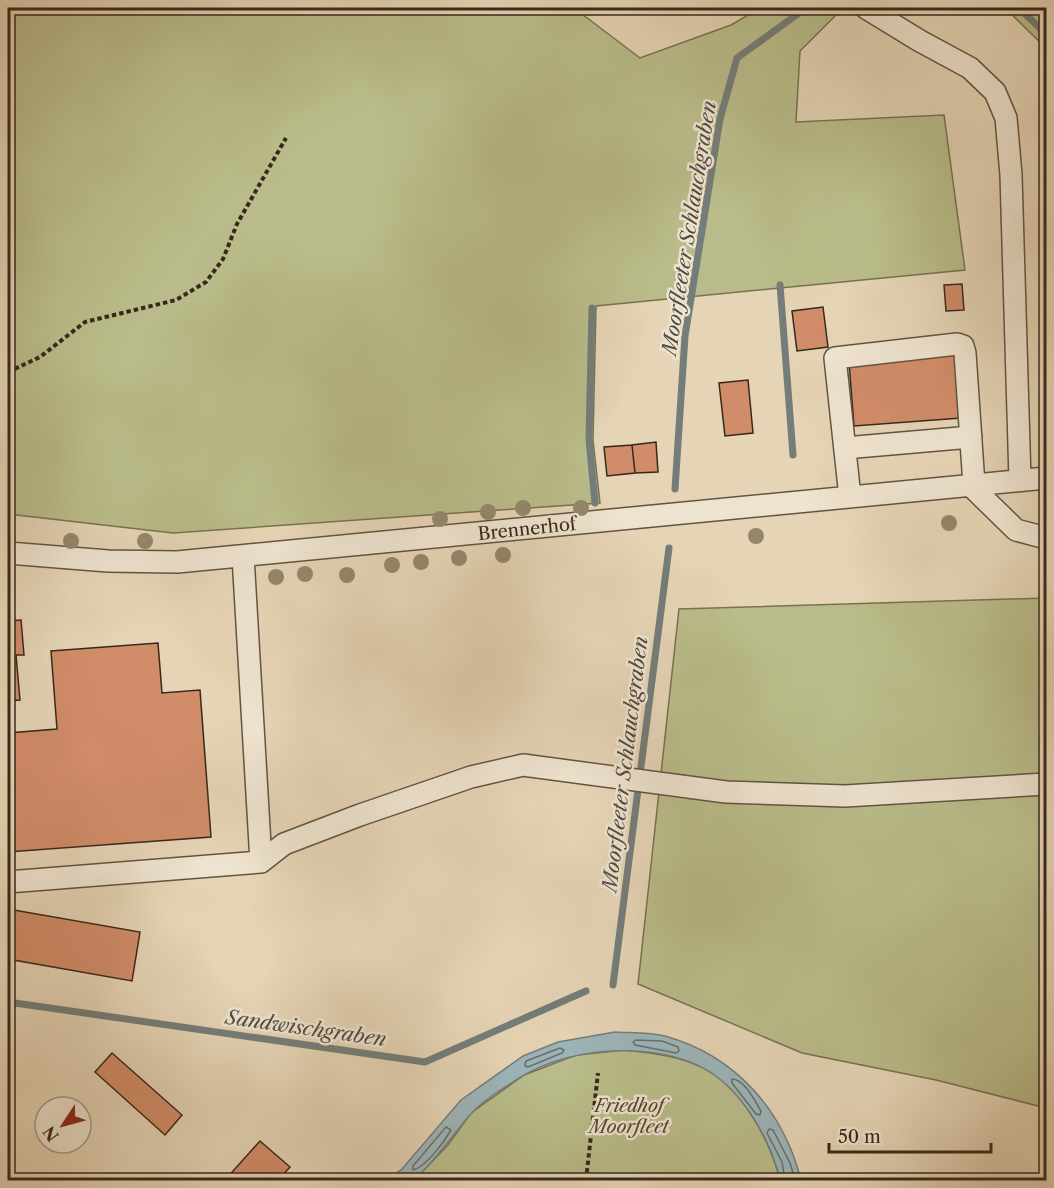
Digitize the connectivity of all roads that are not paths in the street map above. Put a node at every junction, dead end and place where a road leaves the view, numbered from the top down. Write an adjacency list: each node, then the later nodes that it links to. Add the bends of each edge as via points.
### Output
1 (870, 10): 5 (street, via 970,68 996,92 1006,118)
2 (971, 437): 3 (street); 3 (street, via 965,353 963,346 957,345 835,358); 6 (street)
3 (845, 448): 7 (street)
4 (1047, 478): 5 (street, Brennerhof)
5 (1020, 480): 6 (street, Brennerhof)
6 (972, 485): 7 (street, Brennerhof); 8 (street, via 1016,530)
7 (850, 497): 10 (street, Brennerhof)
8 (1047, 538)
9 (8, 553): 10 (street, Brennerhof, via 177,562)
10 (243, 556): 12 (street)
11 (1047, 784): 12 (street, via 845,796 738,792 523,765 471,777 360,815 284,844)
12 (261, 862): 13 (street)
13 (8, 882)

